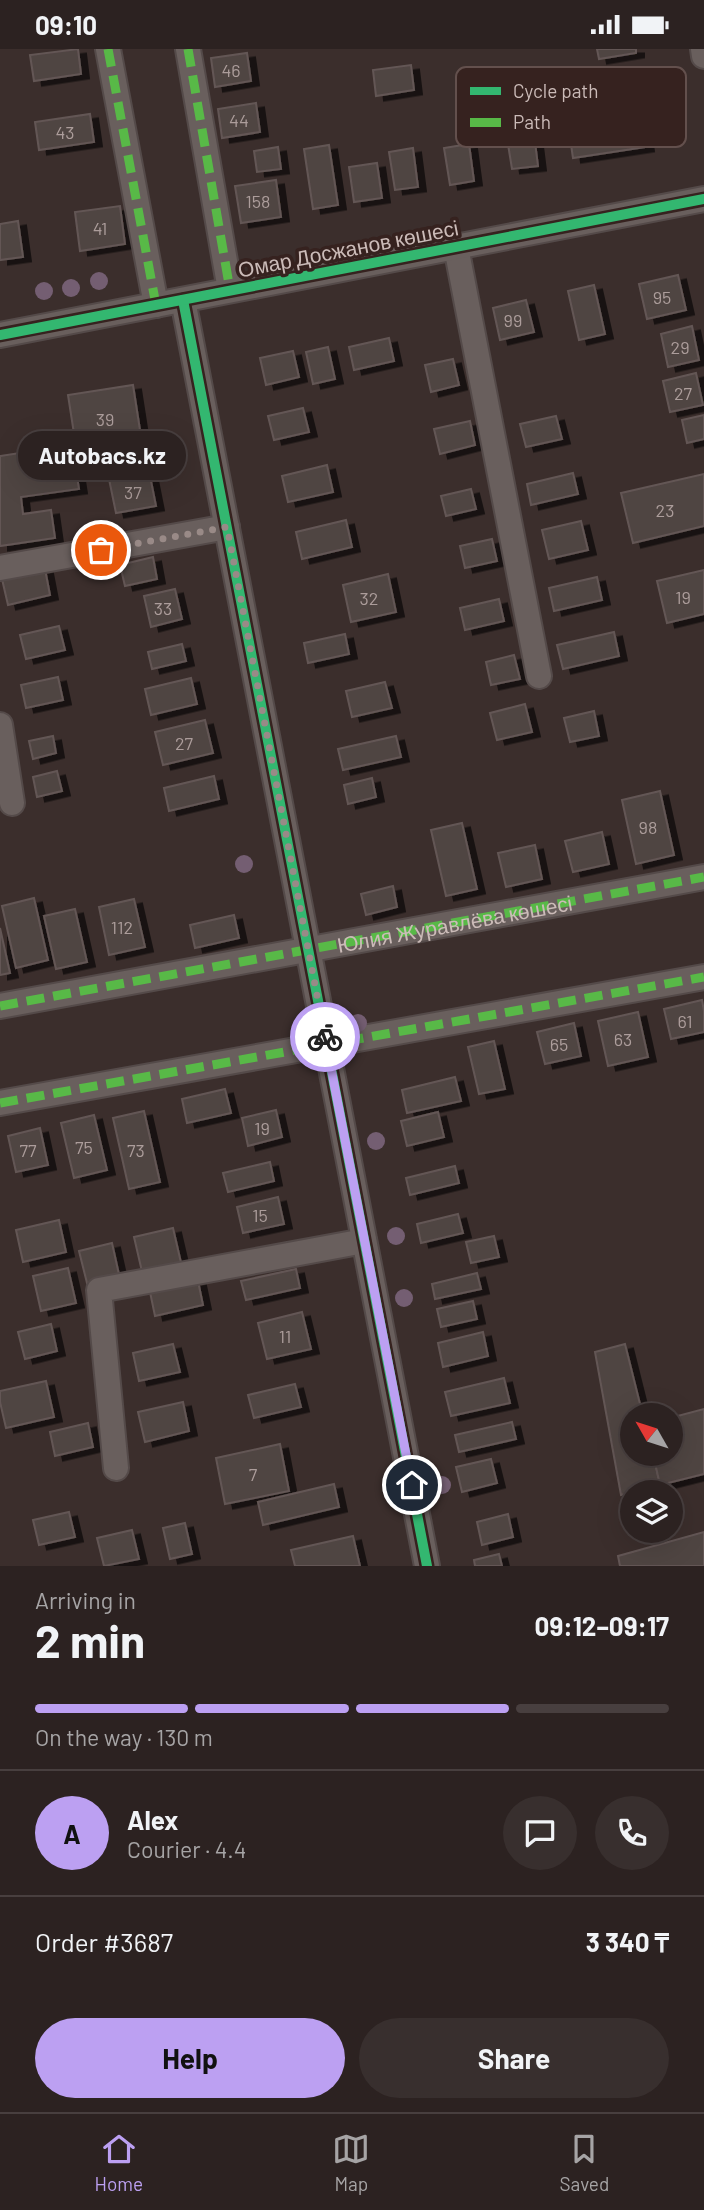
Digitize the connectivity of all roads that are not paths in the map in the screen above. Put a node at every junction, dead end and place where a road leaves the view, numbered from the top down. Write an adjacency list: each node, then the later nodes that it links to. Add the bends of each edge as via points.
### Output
1 (108, 49): 9 (street)
2 (188, 49): 7 (street)
3 (703, 49): 4 (street)
4 (704, 56)
5 (704, 199): 6 (street, Омар Досжанов көшесі)
6 (456, 247): 7 (street, Омар Досжанов көшесі); 13 (street)
7 (230, 290): 8 (street, Омар Досжанов көшесі)
8 (183, 300): 9 (street, Омар Досжанов көшесі); 11 (street)
9 (156, 305): 10 (street, Омар Досжанов көшесі)
10 (0, 335)
11 (227, 527): 12 (street); 17 (street)
12 (0, 568)
13 (539, 676)
14 (0, 725): 15 (street)
15 (12, 803)
16 (704, 877): 17 (street, Юлия Журавлёва көшесі)
17 (308, 950): 19 (street, Юлия Журавлёва көшесі); 20 (street)
18 (704, 977): 20 (street)
19 (0, 1006)
20 (327, 1045): 21 (street); 22 (street)
21 (0, 1103)
22 (364, 1241): 23 (street, via 99,1290); 24 (street)
23 (116, 1468)
24 (427, 1566)

